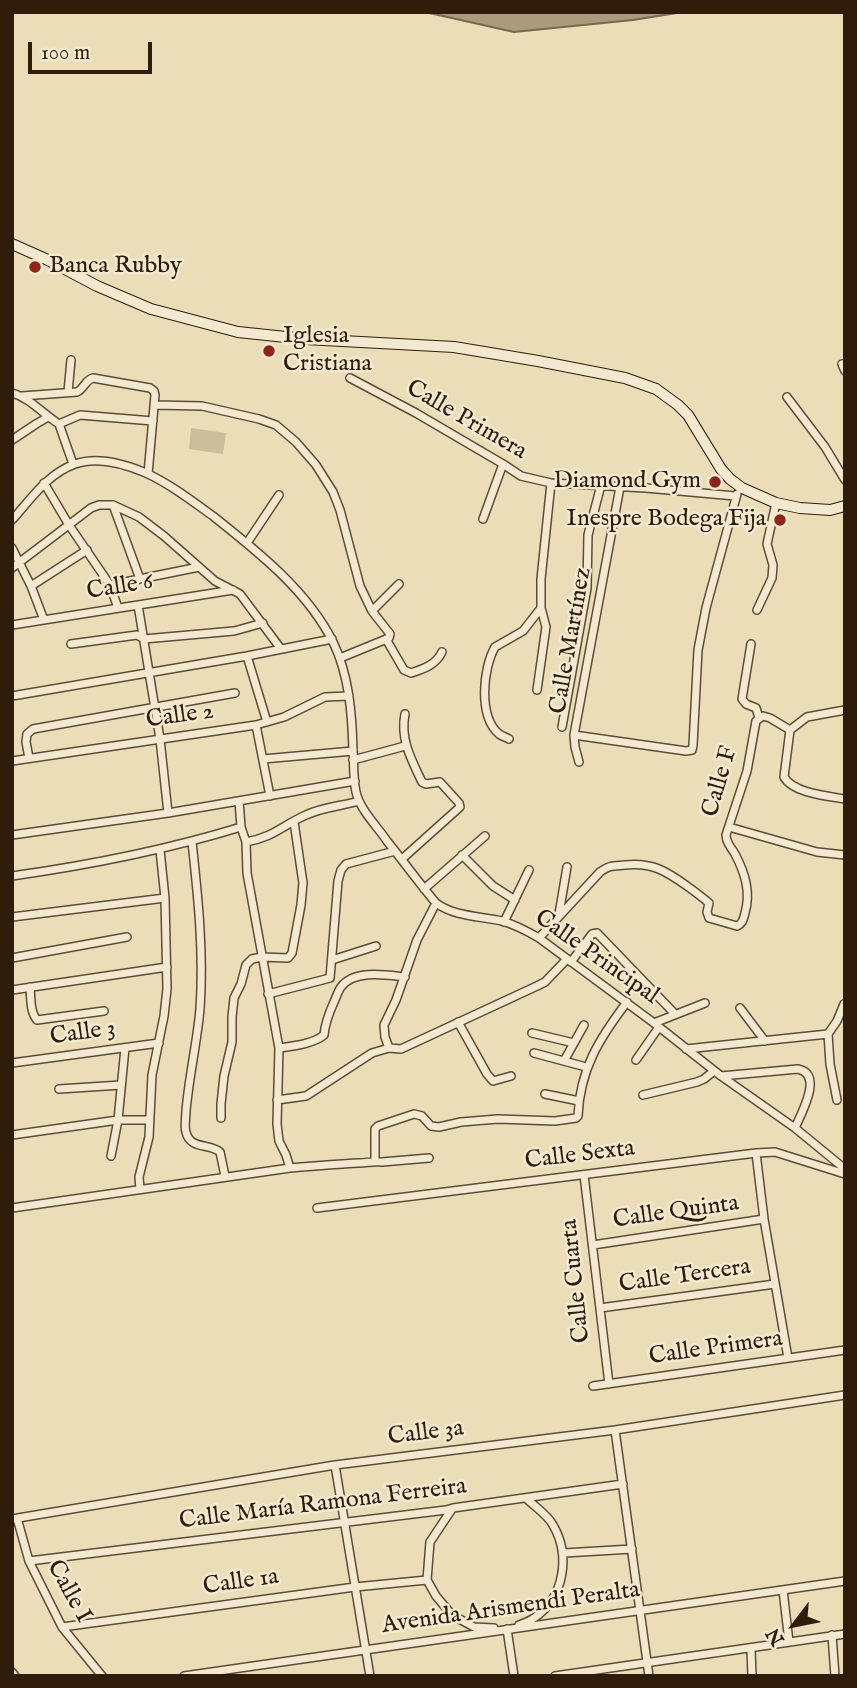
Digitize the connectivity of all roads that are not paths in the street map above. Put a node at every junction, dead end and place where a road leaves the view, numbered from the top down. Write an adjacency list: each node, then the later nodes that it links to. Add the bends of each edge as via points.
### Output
1 (12, 244): 21 (main road, via 151,309 238,332 454,347 625,378 656,389 688,415)
2 (71, 360): 4 (street)
3 (350, 378): 14 (street, Calle Primera)
4 (68, 391): 6 (street); 8 (street, via 80,391 93,378 150,388)
5 (12, 393): 6 (street)
6 (22, 396): 9 (street)
7 (788, 397): 16 (street)
8 (155, 405): 10 (street); 43 (street, via 202,406 259,419 276,425 296,442 333,492 360,586)
9 (48, 417): 11 (street); 12 (street)
10 (153, 421): 11 (street, via 80,415); 15 (street)
11 (59, 424): 13 (street)
12 (12, 440)
13 (74, 464): 15 (street, Calle Principal, via 108,461); 17 (street, Calle Principal)
14 (503, 464): 18 (street, Calle Primera, via 521,477); 27 (street)
15 (148, 474): 29 (street, Calle Principal, via 190,498)
16 (845, 480)
17 (44, 483): 26 (street, Calle Principal); 28 (street)
18 (551, 483): 19 (street, Calle Primera); 41 (street)
19 (601, 485): 20 (street, Calle Primera); 67 (street, via 588,535 587,588)
20 (620, 487): 21 (street, Calle Primera); 69 (street, Calle Martínez)
21 (738, 492): 23 (main road); 69 (street, via 698,650 693,748 687,751)
22 (279, 495): 29 (street)
23 (776, 503): 25 (main road, via 830,510); 42 (street, via 767,544 772,578)
24 (113, 505): 28 (street, via 91,508); 33 (street, via 139,517); 34 (street)
25 (845, 506)
26 (13, 517)
27 (483, 519)
28 (69, 525): 31 (street); 32 (street)
29 (247, 543): 48 (street, Calle Principal, via 309,604)
30 (12, 548): 32 (street)
31 (87, 551): 36 (street); 37 (street)
32 (16, 565): 37 (street)
33 (198, 567): 34 (street); 38 (street)
34 (140, 579): 36 (street)
35 (399, 584): 43 (street)
36 (110, 585): 40 (street)
37 (31, 586): 44 (street)
38 (234, 590): 39 (street, Calle 6); 45 (street)
39 (138, 605): 40 (street, Calle 6); 47 (street)
40 (118, 608): 44 (street, Calle 6)
41 (541, 608): 57 (street, via 546,627); 71 (street, via 523,631 495,647 485,676 489,717 499,734)
42 (757, 610)
43 (372, 611): 49 (street, via 390,632)
44 (44, 620): 46 (street, Calle 6)
45 (263, 623): 47 (street, via 234,631); 52 (street)
46 (12, 625)
47 (144, 639): 50 (street, via 137,635); 56 (street)
48 (332, 639): 52 (street); 55 (street, Calle Principal)
49 (386, 639): 53 (street, via 409,673 436,661); 55 (street)
50 (71, 644)
51 (751, 645): 64 (street, via 743,699 756,708)
52 (281, 649): 54 (street)
53 (442, 652)
54 (247, 656): 56 (street); 65 (street)
55 (340, 658): 60 (street, Calle Principal)
56 (148, 673): 59 (street); 61 (street)
57 (537, 690)
58 (235, 693): 61 (street)
59 (12, 696)
60 (349, 696): 65 (street, Calle 2, via 325,697); 73 (street, Calle Principal)
61 (153, 707): 70 (street); 74 (street, via 33,729 26,741)
62 (845, 710): 68 (street, via 807,717)
63 (405, 713): 72 (street)
64 (759, 718): 68 (street, Calle F, via 770,718); 87 (street, Calle F)
65 (267, 722): 66 (street, Calle 2)
66 (256, 725): 70 (street, Calle 2); 75 (street)
67 (562, 727)
68 (790, 730): 81 (street, via 784,777 788,783 816,795)
69 (575, 735): 78 (street, Calle Martínez)
70 (160, 739): 74 (street, Calle 2); 84 (street)
71 (509, 739)
72 (405, 746): 76 (street); 96 (street, via 422,782 440,782 460,807)
73 (353, 751): 75 (street); 76 (street, Calle Principal)
74 (29, 758): 77 (street, Calle 2)
75 (263, 759): 80 (street)
76 (353, 760): 79 (street, Calle Principal)
77 (12, 761)
78 (579, 762)
79 (355, 781): 80 (street); 83 (street, Calle Principal)
80 (270, 796): 82 (street)
81 (845, 799)
82 (239, 801): 84 (street); 86 (street)
83 (359, 801): 85 (street); 93 (street, Calle Principal)
84 (168, 813): 88 (street)
85 (294, 822): 91 (street); 110 (street, via 303,883 292,953 288,958)
86 (241, 827): 90 (street); 91 (street)
87 (729, 827): 95 (street, via 817,852); 104 (street, Calle F, via 726,841 747,884 747,908 737,926 709,918 707,901 672,875 646,864 608,866)
88 (12, 835)
89 (485, 836): 94 (street)
90 (192, 842): 92 (street); 166 (street, via 200,926 200,1007 185,1131 195,1144 220,1152)
91 (246, 842): 110 (street)
92 (160, 850): 99 (street); 101 (street)
93 (395, 851): 96 (street, Calle Principal); 112 (street, via 346,864 341,870)
94 (462, 855): 100 (street); 102 (street, via 493,886)
95 (845, 855)
96 (402, 859): 100 (street, Calle Principal)
97 (567, 867): 104 (street)
98 (529, 870): 102 (street)
99 (12, 876)
100 (424, 889): 103 (street, Calle Principal)
101 (165, 898): 105 (street); 114 (street)
102 (515, 900): 106 (street)
103 (436, 903): 106 (street, Calle Principal, via 452,912); 115 (street)
104 (558, 916): 108 (street)
105 (12, 917)
106 (504, 922): 108 (street, Calle Principal)
107 (127, 937): 111 (street)
108 (540, 938): 113 (street, Calle Principal)
109 (376, 946): 112 (street)
110 (262, 957): 120 (street); 153 (street, via 246,965 234,998)
111 (12, 958)
112 (332, 960): 116 (street)
113 (569, 960): 121 (street, Calle Principal); 126 (street, via 597,933); 127 (street, via 545,982)
114 (167, 967): 118 (street); 133 (street)
115 (405, 977): 117 (street, via 375,974); 137 (street, via 384,1025)
116 (330, 978): 117 (street); 120 (street)
117 (342, 985): 136 (street, via 324,1035)
118 (30, 987): 119 (street); 125 (street, via 37,1020)
119 (12, 990)
120 (268, 994): 136 (street)
121 (627, 1002): 129 (street, Calle Principal); 143 (street)
122 (705, 1003): 126 (street)
123 (844, 1004): 131 (street)
124 (740, 1008): 132 (street)
125 (104, 1011)
126 (675, 1014): 129 (street)
127 (458, 1022): 137 (street, via 401,1049); 145 (street, via 493,1081)
128 (584, 1025): 134 (street)
129 (657, 1025): 138 (street, Calle Principal); 140 (street)
130 (532, 1033): 134 (street)
131 (828, 1034): 132 (street); 151 (street)
132 (765, 1041): 138 (street)
133 (159, 1043): 135 (street, Calle 3); 155 (street)
134 (574, 1043): 141 (street)
135 (125, 1048): 142 (street, Calle 3); 146 (street)
136 (279, 1048): 150 (street)
137 (389, 1048): 150 (street, via 372,1053 306,1096)
138 (686, 1049): 144 (street, Calle Principal)
139 (534, 1053): 141 (street)
140 (636, 1060)
141 (564, 1061): 143 (street)
142 (12, 1063)
143 (586, 1068): 152 (street)
144 (717, 1073): 149 (street); 156 (street, Calle Principal); 156 (street, via 804,1070 810,1084)
145 (511, 1076)
146 (121, 1085): 147 (street); 154 (street)
147 (59, 1089)
148 (545, 1094): 152 (street)
149 (642, 1095)
150 (277, 1100): 162 (street, via 279,1141)
151 (837, 1100)
152 (579, 1101): 161 (street, via 577,1117 555,1121 498,1119 439,1127 414,1114 375,1129)
153 (221, 1118)
154 (118, 1120): 155 (street); 157 (street); 159 (street)
155 (149, 1120): 167 (street)
156 (795, 1128): 163 (street, Calle Principal)
157 (12, 1135)
158 (756, 1153): 164 (street, Calle Sexta, via 775,1152); 165 (street, Calle Sexta); 170 (street)
159 (111, 1157)
160 (429, 1158): 161 (street)
161 (374, 1161): 162 (street)
162 (290, 1168): 166 (street)
163 (845, 1169)
164 (845, 1174)
165 (584, 1175): 169 (street, Calle Sexta); 171 (street, Calle Cuarta)
166 (225, 1176): 167 (street)
167 (140, 1189): 168 (street)
168 (12, 1208)
169 (317, 1208)
170 (764, 1219): 171 (street, Calle Quinta); 172 (street)
171 (593, 1245): 173 (street, Calle Cuarta)
172 (775, 1284): 173 (street, Calle Tercera); 175 (street)
173 (600, 1308): 176 (street, Calle Cuarta)
174 (845, 1350): 175 (street, Calle Primera)
175 (788, 1358): 176 (street, Calle Primera)
176 (608, 1384): 177 (street, Calle Primera)
177 (593, 1386)
178 (845, 1395): 179 (street, Calle 3a)
179 (615, 1430): 180 (street, Calle 3a); 181 (street)
180 (335, 1465): 184 (street, Calle 3a); 185 (street)
181 (623, 1484): 182 (street, Calle María Ramona Ferreira); 186 (street)
182 (526, 1498): 183 (street, Calle María Ramona Ferreira); 187 (street, via 553,1524)
183 (453, 1508): 185 (street, Calle María Ramona Ferreira); 189 (street, via 429,1542)
184 (14, 1518): 188 (street, Calle I)
185 (346, 1523): 188 (street, Calle María Ramona Ferreira); 191 (street)
186 (632, 1549): 187 (street); 193 (street)
187 (564, 1553): 195 (street, via 562,1578 552,1601 533,1619)
188 (29, 1561): 194 (street, Calle I)
189 (427, 1580): 191 (street, Calle 1a); 195 (street, via 452,1615 474,1627)
190 (845, 1581): 192 (street, Avenida Arismendi Peralta)
191 (355, 1587): 194 (street, Calle 1a); 200 (street)
192 (783, 1590): 193 (street, Avenida Arismendi Peralta); 198 (street)
193 (640, 1610): 195 (street, Avenida Arismendi Peralta); 201 (street)
194 (62, 1627): 202 (street, Calle I)
195 (507, 1629): 200 (street, Avenida Arismendi Peralta); 205 (street)
196 (845, 1634): 197 (street)
197 (832, 1635): 198 (street); 209 (street)
198 (789, 1642): 199 (street)
199 (751, 1649): 201 (street); 208 (street)
200 (366, 1650): 203 (street, Avenida Arismendi Peralta); 204 (street)
201 (648, 1663): 206 (street); 207 (street)
202 (102, 1676)
203 (184, 1676)
204 (370, 1676)
205 (514, 1676)
206 (556, 1676)
207 (649, 1676)
208 (752, 1676)
209 (835, 1676)

